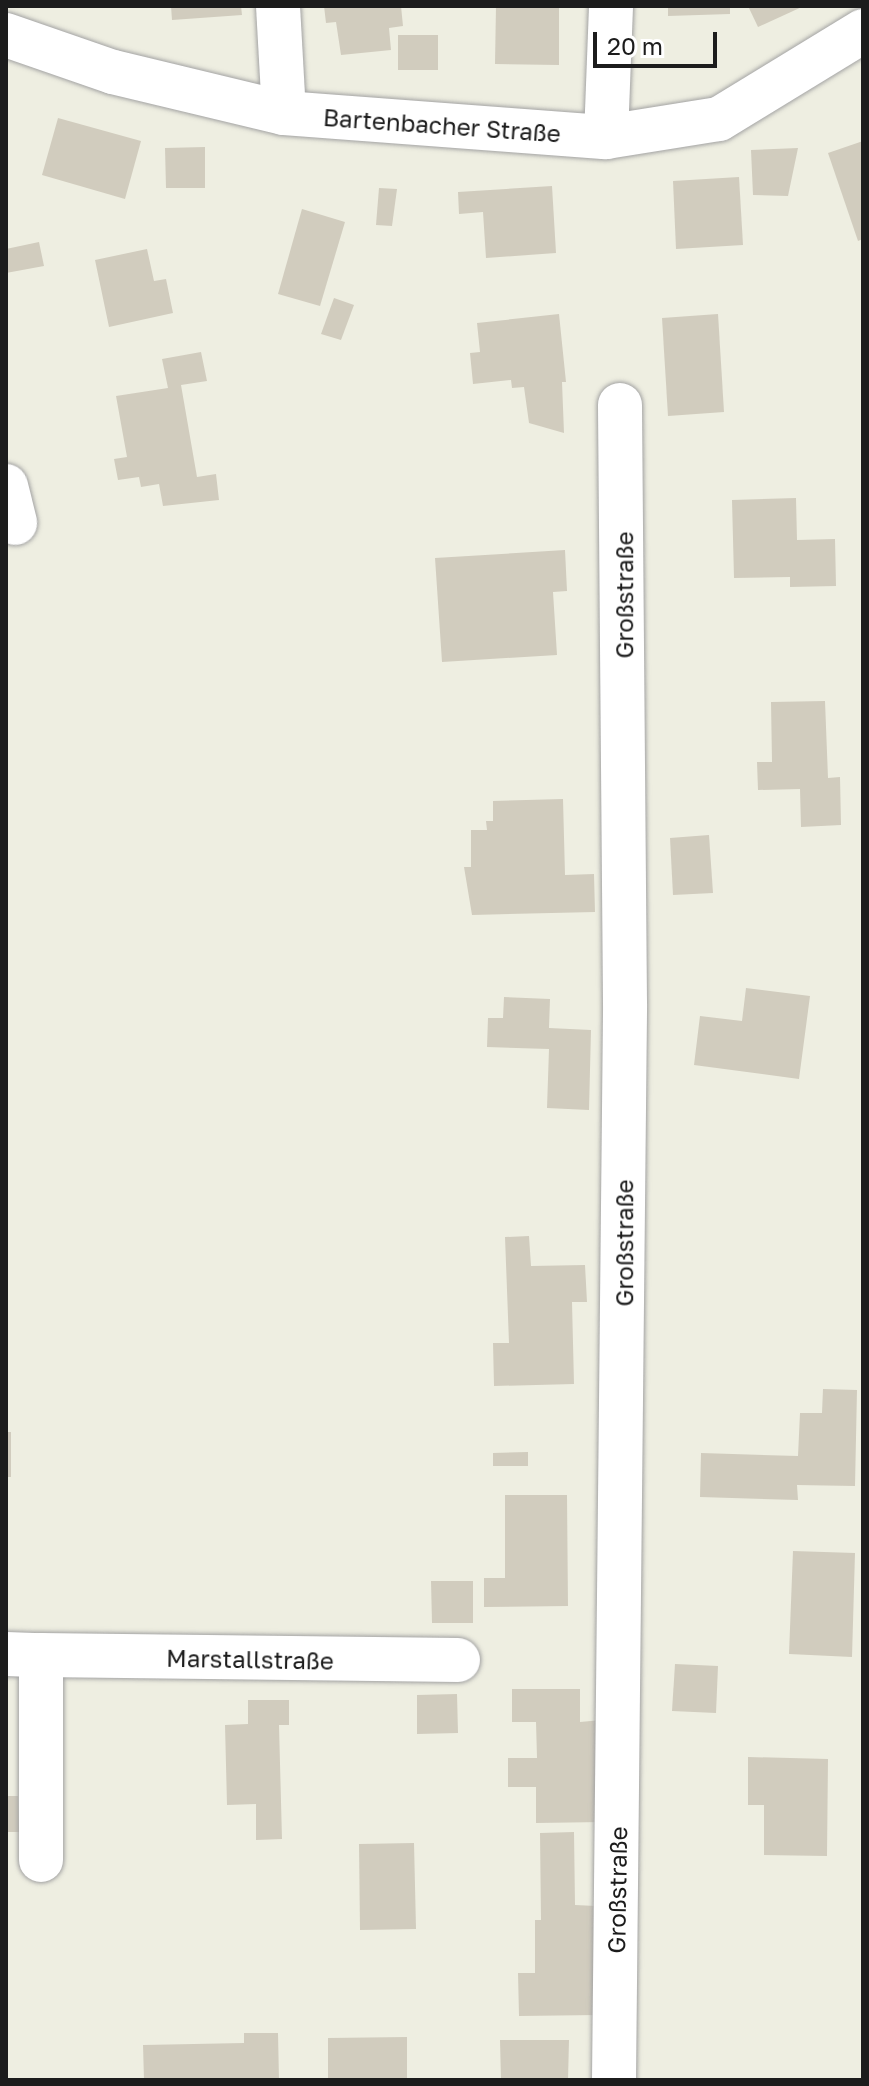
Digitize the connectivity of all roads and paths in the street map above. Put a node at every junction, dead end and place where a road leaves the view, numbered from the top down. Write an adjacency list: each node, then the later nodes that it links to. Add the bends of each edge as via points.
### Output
1 (278, 6): 5 (street)
2 (611, 6): 6 (street)
3 (863, 31): 6 (street, Bartenbacher Straße, via 719,119)
4 (6, 35): 5 (street, Bartenbacher Straße, via 113,72)
5 (284, 113): 6 (street, Bartenbacher Straße)
6 (606, 137)
7 (620, 405): 11 (street, Großstraße, via 625,1035)
8 (24, 1654): 9 (street, Marstallstraße); 10 (street, Marstallstraße)
9 (458, 1660)
10 (41, 1860)
11 (614, 2080)

